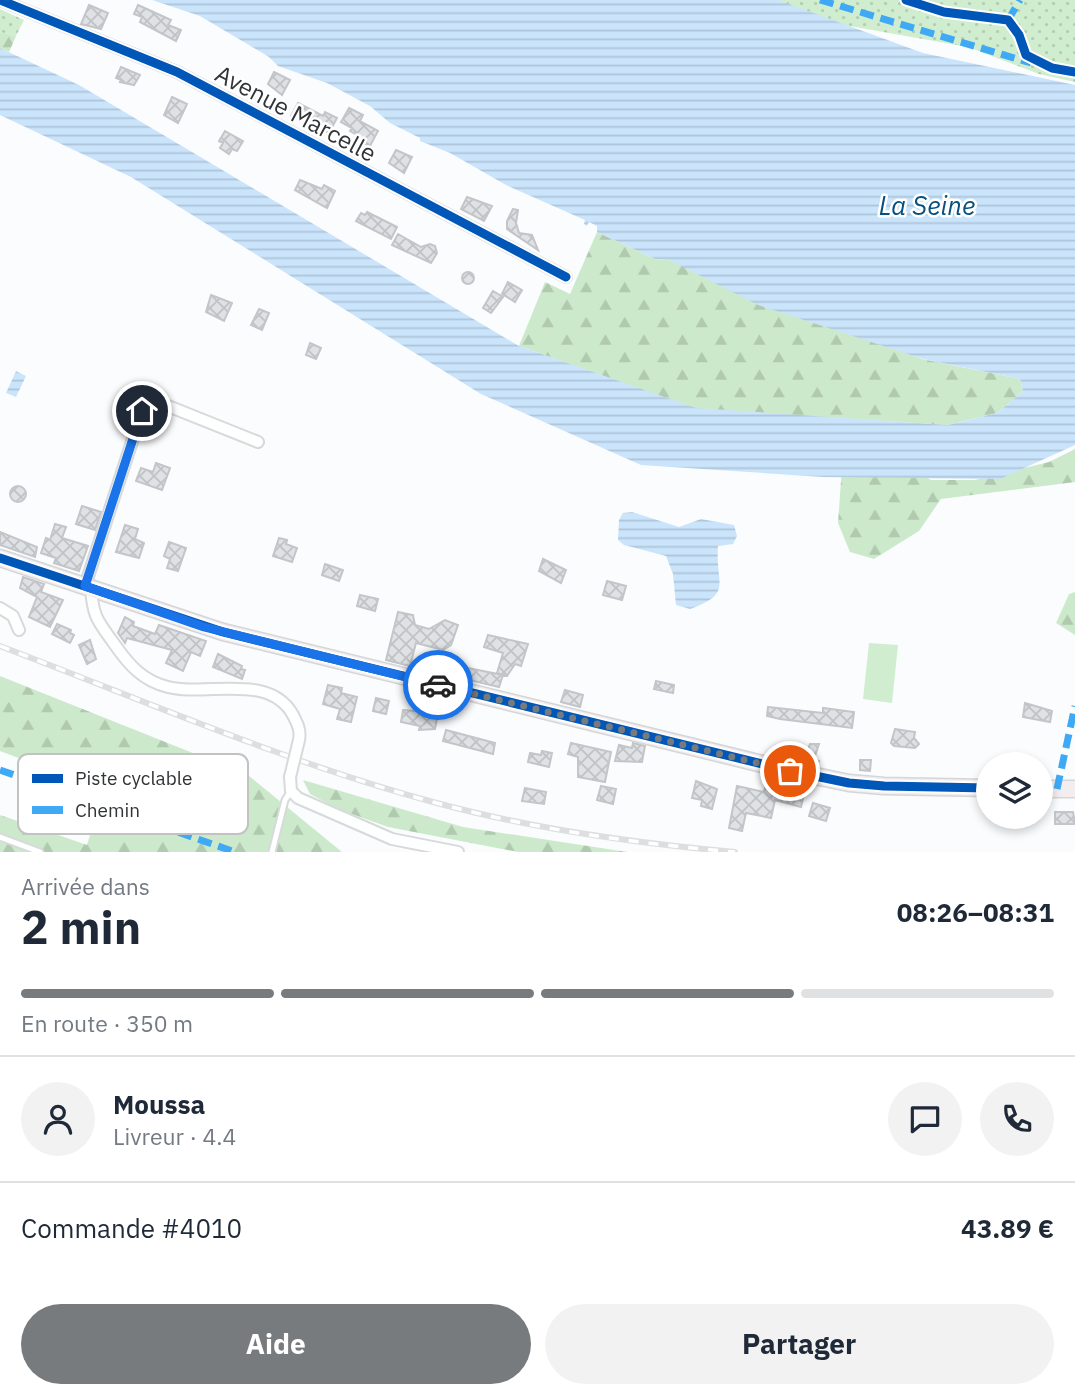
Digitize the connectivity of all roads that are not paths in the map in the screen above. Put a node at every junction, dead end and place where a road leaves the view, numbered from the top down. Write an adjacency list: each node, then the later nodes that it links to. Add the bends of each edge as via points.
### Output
1 (0, 0): 2 (street, Avenue Marcelle, via 177,72)
2 (566, 277)
3 (258, 442): 5 (street, via 163,404 149,404 142,411)
4 (0, 558): 5 (main road)
5 (88, 587): 8 (main road, via 264,643 790,771 849,783); 11 (street, bridge, via 93,614 136,672 152,682 177,689 254,690 284,702 300,730)
6 (0, 608): 7 (street, via 13,616)
7 (19, 630)
8 (976, 788)
9 (1053, 789): 10 (main road)
10 (1075, 789)
11 (291, 791): 13 (street); 15 (lane)
12 (0, 837): 14 (lane)
13 (418, 849): 16 (street)
14 (40, 852)
15 (272, 852)
16 (458, 852)

